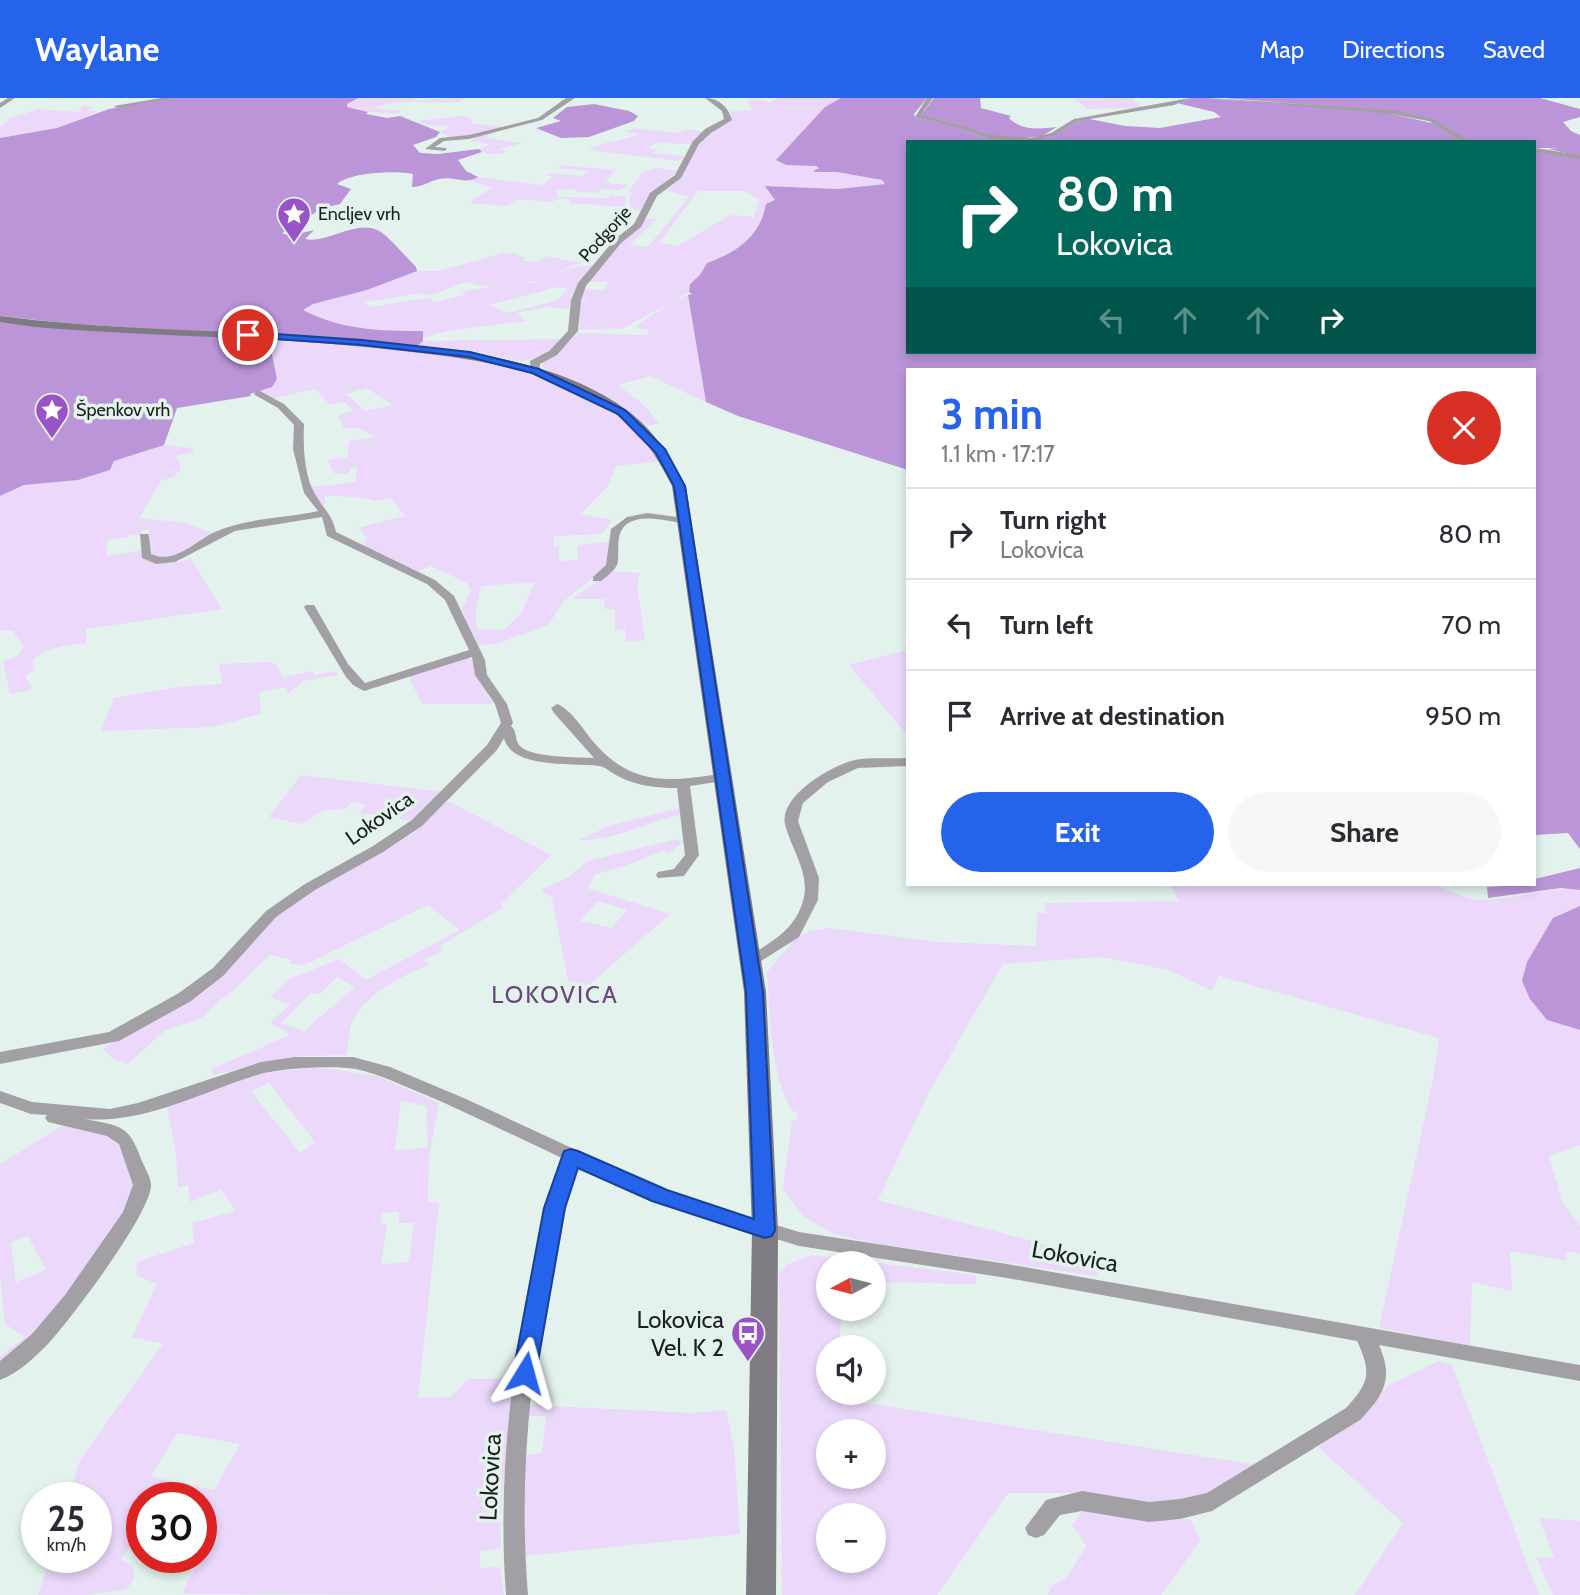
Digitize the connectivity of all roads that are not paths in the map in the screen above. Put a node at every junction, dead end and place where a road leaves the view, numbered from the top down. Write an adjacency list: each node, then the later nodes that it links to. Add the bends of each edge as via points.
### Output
1 (12, 98): 8 (street)
2 (173, 98): 9 (street)
3 (572, 98): 11 (street, via 540,119 442,139 428,149)
4 (708, 98): 15 (street, Podgorje, via 725,110 727,120 696,143 678,176 653,195 638,225 581,285 573,331 552,353 534,363)
5 (930, 98): 6 (street, via 917,116 977,135 1019,140 1045,137 1076,120)
6 (1186, 98)
7 (1212, 98): 10 (street, via 1393,112 1431,120)
8 (0, 106)
9 (117, 106)
10 (1465, 140)
11 (445, 149)
12 (1536, 150): 13 (street)
13 (1580, 157)
14 (0, 319): 15 (main road, via 362,342 470,355)
15 (535, 371): 18 (main road, via 593,396 639,428 661,452 679,486)
16 (258, 393): 17 (street, via 281,406 299,424 298,449 309,493)
17 (324, 513): 19 (street, via 243,524 176,560 156,561 146,556); 22 (street, via 331,534 338,539 442,590 455,604)
18 (685, 521): 20 (street, via 631,517 615,531 611,566); 27 (main road)
19 (144, 536)
20 (597, 579)
21 (310, 607): 22 (street, via 345,670 364,687)
22 (475, 652): 24 (street, via 481,675 505,714)
23 (557, 708): 25 (street)
24 (505, 727): 25 (street, via 517,750); 31 (street, Lokovica, via 492,747 417,823 271,914 218,972 185,997 113,1037)
25 (606, 762): 28 (street, via 645,784)
26 (906, 762): 30 (street, via 856,764 823,779 797,800 791,821 812,878 811,900 794,933)
27 (723, 777): 28 (street); 30 (main road)
28 (683, 784): 29 (street, via 692,855 679,873)
29 (663, 875)
30 (750, 962): 35 (main road)
31 (0, 1058)
32 (0, 1097): 33 (street, Lokovica)
33 (41, 1109): 34 (street, Lokovica, via 110,1115 261,1068 353,1063 460,1103); 37 (street, Lokovica, via 51,1117 112,1131 126,1140 142,1185 130,1216 60,1317 31,1349)
34 (571, 1157): 35 (street, Lokovica, via 659,1196); 40 (street, Lokovica, via 555,1208 527,1348 513,1472 512,1554)
35 (765, 1230): 36 (street, Lokovica); 41 (main road)
36 (1364, 1335): 38 (street, Lokovica); 39 (street, via 1378,1362 1378,1383 1370,1396 1353,1414 1212,1502 1149,1511 1082,1501 1054,1507)
37 (0, 1372)
38 (1580, 1373)
39 (1036, 1528)
40 (517, 1595)
41 (761, 1595)

